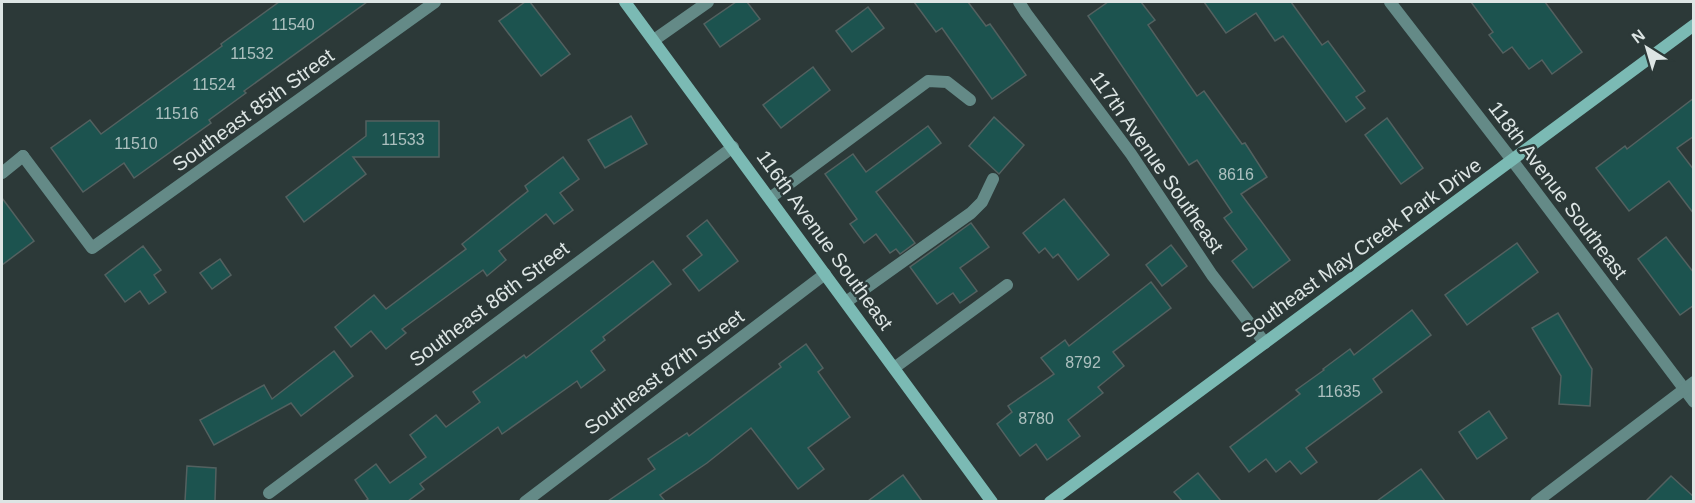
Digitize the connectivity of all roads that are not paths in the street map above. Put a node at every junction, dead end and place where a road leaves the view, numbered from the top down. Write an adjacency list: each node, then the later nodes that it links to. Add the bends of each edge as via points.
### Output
1 (435, 2): 11 (street, Southeast 85th Street, via 92,248 22,156)
2 (625, 2): 7 (street, 116th Avenue Southeast)
3 (708, 2): 7 (street)
4 (1019, 2): 17 (street, 117th Avenue Southeast, via 1131,154 1212,275)
5 (1390, 2): 10 (street, 118th Avenue Southeast)
6 (1694, 25): 10 (street, Southeast May Creek Park Drive)
7 (654, 40): 9 (street, 116th Avenue Southeast)
8 (970, 100): 13 (street, via 947,82 928,81)
9 (732, 147): 13 (street, 116th Avenue Southeast); 21 (street, Southeast 86th Street)
10 (1512, 160): 17 (street, Southeast May Creek Park Drive); 19 (street, 118th Avenue Southeast)
11 (2, 173)
12 (993, 179): 16 (street, via 982,202 971,213)
13 (770, 198): 14 (street, 116th Avenue Southeast)
14 (825, 274): 16 (street, 116th Avenue Southeast); 22 (street, Southeast 87th Street)
15 (1007, 285): 18 (street)
16 (846, 302): 18 (street, 116th Avenue Southeast)
17 (1265, 343): 24 (street, Southeast May Creek Park Drive)
18 (894, 368): 23 (street, 116th Avenue Southeast)
19 (1689, 385): 20 (street, 118th Avenue Southeast); 25 (street)
20 (1694, 402)
21 (269, 493)
22 (525, 501)
23 (992, 501)
24 (1050, 501)
25 (1536, 501)

